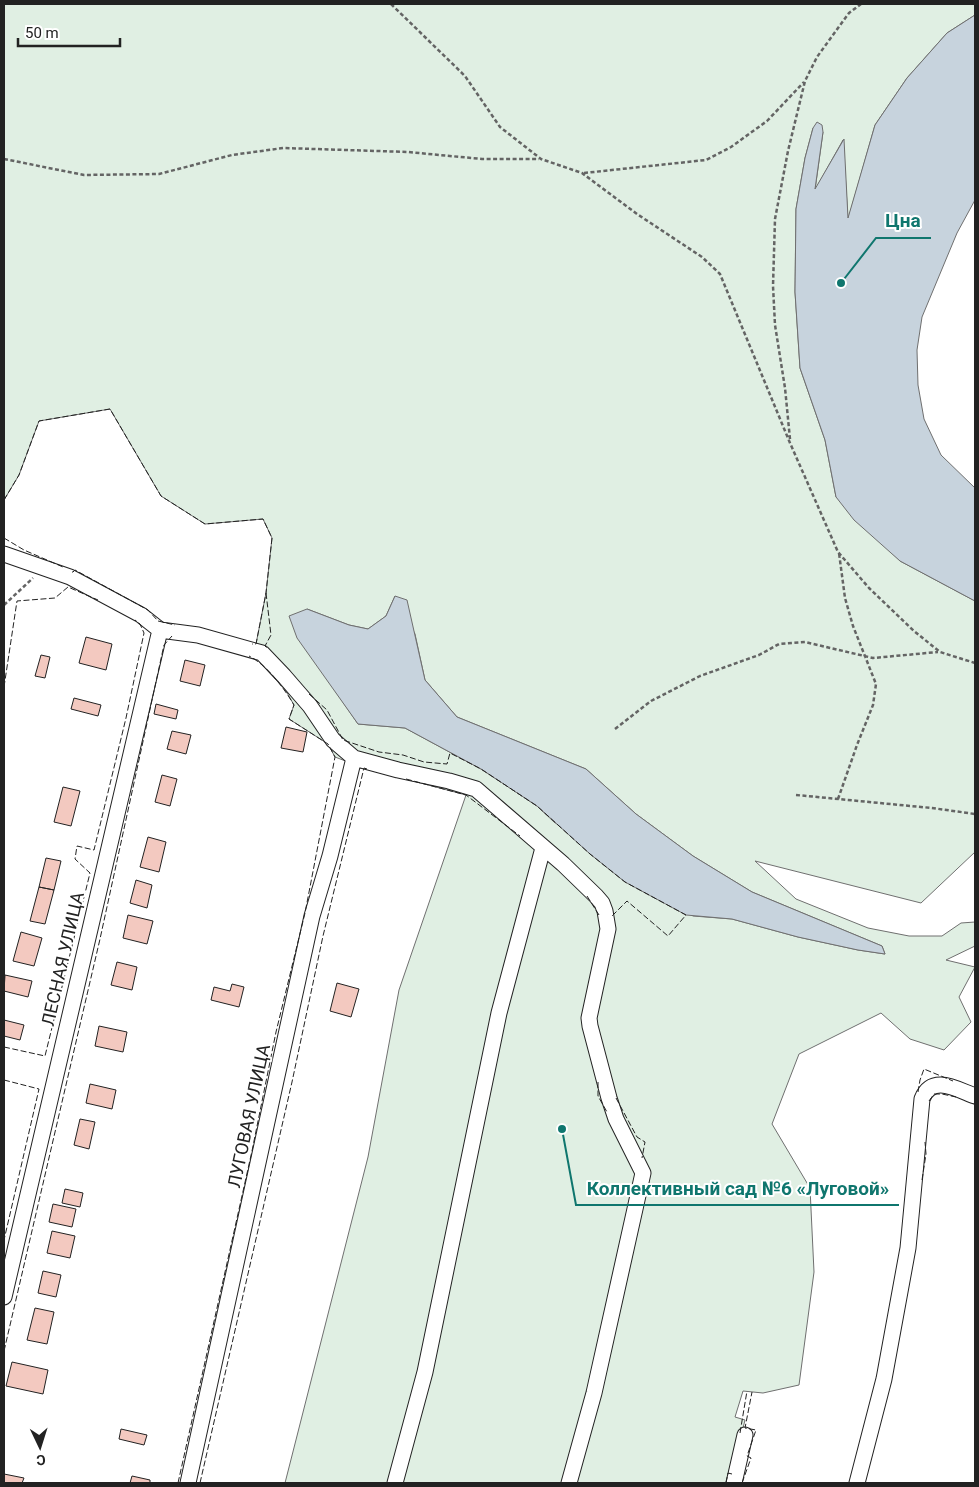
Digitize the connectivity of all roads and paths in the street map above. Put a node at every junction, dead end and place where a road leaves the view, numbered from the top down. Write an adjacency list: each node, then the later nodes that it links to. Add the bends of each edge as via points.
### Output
1 (391, 4): 5 (path, via 465,76 500,127)
2 (861, 4): 3 (path, via 849,13)
3 (805, 81): 6 (path, via 767,121 731,147 706,160); 7 (path, via 775,219 774,325)
4 (4, 158): 5 (path, via 84,175 159,174 232,155 283,148 408,152 482,159)
5 (541, 159): 6 (path)
6 (582, 173): 7 (path, via 702,257 720,274)
7 (790, 443): 8 (path)
8 (838, 552): 13 (path, via 869,588); 14 (path, via 845,598)
9 (4, 554): 10 (street)
10 (44, 569): 11 (path); 12 (street, via 70,577 141,615)
11 (4, 605)
12 (160, 630): 17 (street, via 198,635 262,653 310,706 333,740); 23 (street, ЛЕСНАЯ УЛИЦА)
13 (940, 652): 14 (path); 15 (path)
14 (865, 656): 16 (path, via 805,642 779,644 759,655 700,676 652,701); 19 (path, via 876,684 873,705)
15 (975, 663)
16 (615, 728)
17 (354, 758): 21 (street, via 476,789); 25 (street, ЛУГОВАЯ УЛИЦА, via 312,916)
18 (796, 795): 19 (path)
19 (838, 799): 20 (path)
20 (975, 814)
21 (544, 848): 26 (street, via 499,1012 425,1372); 27 (street, via 596,896 605,911 608,929 590,1026 614,1112 643,1173 594,1393)
22 (975, 1096): 29 (street, via 942,1085 930,1087 922,1099 908,1248 884,1379)
23 (4, 1297)
24 (745, 1435): 28 (street)
25 (188, 1483)
26 (395, 1483)
27 (570, 1483)
28 (734, 1483)
29 (857, 1483)

